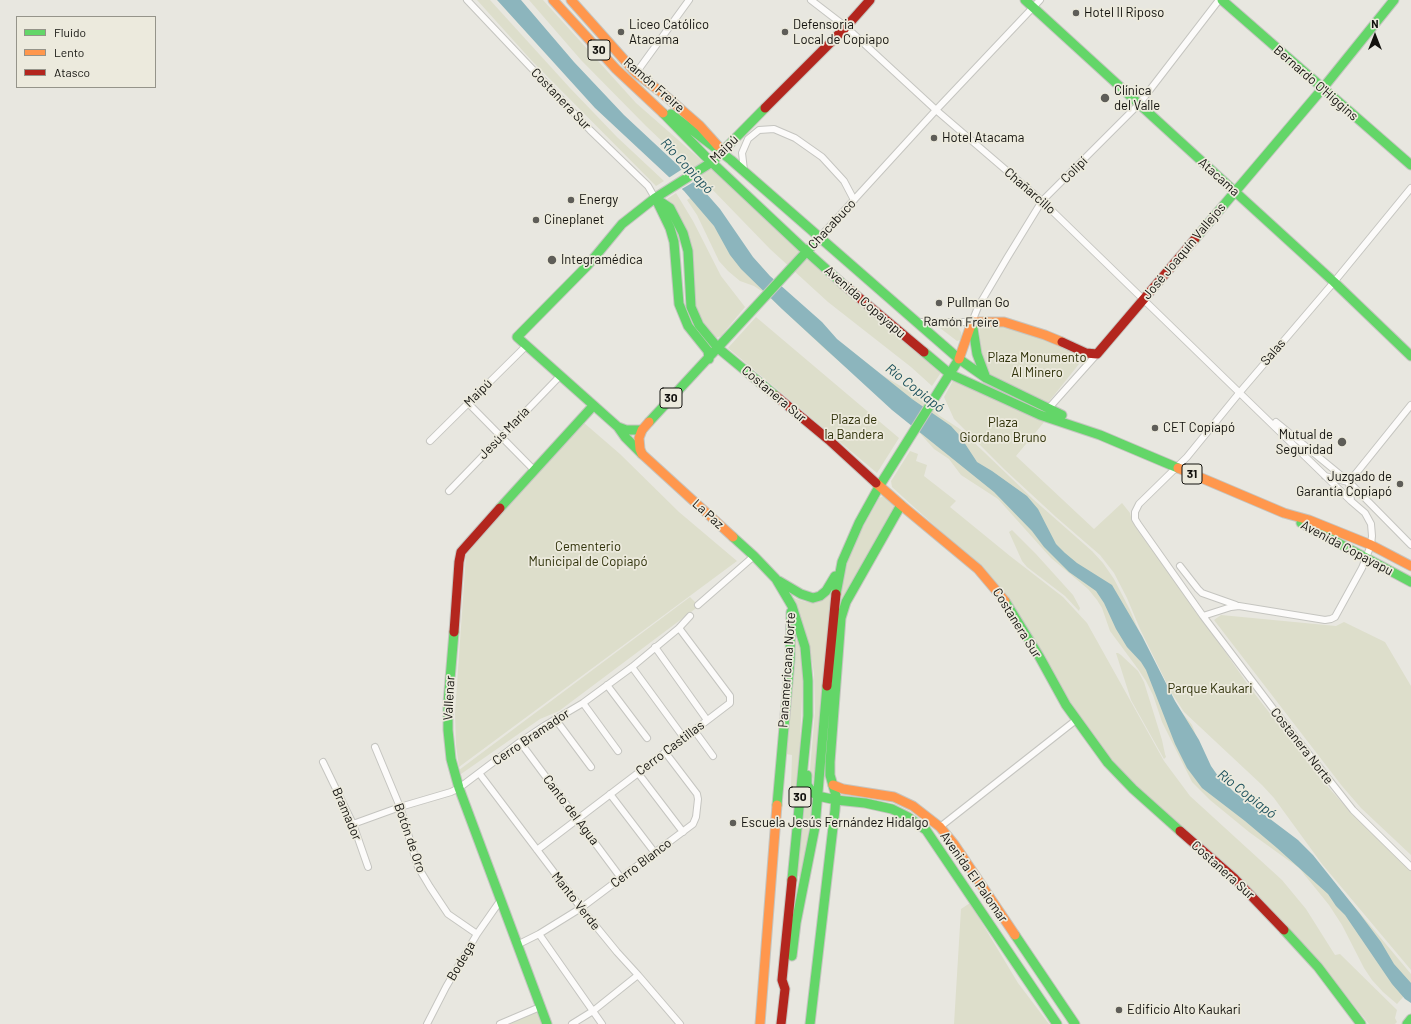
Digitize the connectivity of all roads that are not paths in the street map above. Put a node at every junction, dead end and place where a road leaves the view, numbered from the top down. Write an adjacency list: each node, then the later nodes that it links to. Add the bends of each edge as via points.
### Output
1 (468, 0): 24 (street, Costanera Sur, via 590,130 648,186)
2 (553, 0): 15 (main road, Avenida Copayapu / 30, via 616,69)
3 (571, 0): 13 (main road, Ramón Freire)
4 (689, 0): 13 (street)
5 (811, 0): 12 (street, Chañarcillo)
6 (870, 0): 12 (main road, Maipú)
7 (1025, 0): 11 (main road, Atacama)
8 (1040, 0): 11 (street, Chacabuco)
9 (1220, 0): 14 (main road, Bernardo O'Higgins); 16 (street, Colipí)
10 (1394, 0): 14 (main road, José Joaquín Vallejos)
11 (1033, 8): 16 (main road, Atacama); 17 (street, Chacabuco)
12 (846, 27): 17 (street, Chañarcillo); 18 (main road, Maipú)
13 (636, 73): 18 (main road, Ramón Freire, via 700,126)
14 (1323, 88): 20 (main road, Bernardo O'Higgins); 23 (main road, José Joaquín Vallejos)
15 (648, 98): 18 (main road, Avenida Copayapu / 30); 19 (main road, Avenida Copayapu / 30)
16 (1139, 104): 23 (main road, Atacama); 26 (street, Colipí)
17 (936, 110): 25 (street, Chacabuco); 26 (street, Chañarcillo)
18 (722, 152): 19 (main road, Maipú); 21 (main road, Avenida Copayapu / 30)
19 (712, 162): 24 (main road, Maipú); 28 (main road, Avenida Copayapu / 30)
20 (1411, 165)
21 (744, 171): 25 (street, via 742,153 748,139 759,130 774,128 822,156 844,181); 27 (main road, Avenida Copayapu / 30)
22 (1411, 188): 29 (street, Salas)
23 (1235, 191): 29 (main road, Atacama); 30 (main road, José Joaquín Vallejos)
24 (653, 200): 33 (main road, Maipú, via 618,228 588,265); 35 (main road, Costanera Sur, via 670,208 680,224 688,251 690,298 694,316); 38 (main road, Costanera Sur, via 670,228 674,242 680,309 693,333 708,351)
25 (854, 200): 27 (street, Chacabuco)
26 (1042, 201): 30 (street, Chañarcillo); 32 (street, Colipí, via 976,311)
27 (820, 237): 28 (main road, Chacabuco); 31 (main road, Avenida Copayapu / 30)
28 (806, 251): 35 (main road, Chacabuco / 30); 40 (main road, Avenida Copayapu)
29 (1334, 282): 37 (main road, Atacama); 43 (street, Salas)
30 (1144, 299): 36 (main road, José Joaquín Vallejos); 43 (street, Chañarcillo)
31 (914, 321): 32 (street, Ramón Freire); 39 (main road, Avenida Copayapu / 30)
32 (972, 322): 36 (main road, Ramón Freire, via 992,321 1013,325 1045,335 1086,353); 39 (main road, Colipí); 42 (main road, via 977,354)
33 (517, 337): 34 (main road, La Paz)
34 (526, 346): 41 (main road, La Paz); 44 (street, Maipú)
35 (718, 348): 38 (main road, Chacabuco / 30); 58 (main road, Costanera Sur)
36 (1097, 354): 47 (street, José Joaquín Vallejos)
37 (1411, 356)
38 (709, 359): 49 (main road, Chacabuco / 30)
39 (959, 359): 40 (main road, Panamericana Norte / 30); 42 (main road, Avenida Copayapu / 31)
40 (950, 374): 51 (main road, Avenida Copayapu / 31, via 1040,415); 58 (main road, Panamericana Norte / 30)
41 (560, 376): 46 (main road, La Paz); 50 (street, Jesús María)
42 (986, 378): 47 (main road, Avenida Copayapu / 31)
43 (1240, 392): 54 (street, Salas); 56 (street, Chañarcillo); 57 (street, Chañarcillo)
44 (468, 403): 50 (street); 52 (street, Maipú)
45 (1411, 405): 57 (street)
46 (593, 406): 48 (main road, La Paz); 55 (main road, Vallenar)
47 (1048, 409): 51 (main road, Avenida Copayapu / 31)
48 (618, 427): 49 (main road, La Paz, via 633,431); 53 (main road, La Paz)
49 (642, 430): 53 (main road, via 639,443)
50 (501, 436): 55 (street); 59 (street, Jesús María)
51 (1100, 436): 54 (main road, Avenida Copayapu / 31)
52 (430, 441)
53 (642, 454): 66 (main road, La Paz / 30)
54 (1176, 467): 62 (main road, Avenida Copayapu / 31); 63 (street, Salas, via 1139,504)
55 (534, 470): 104 (main road, Vallenar, via 461,552 448,715 451,759)
56 (1324, 476): 57 (street); 60 (street, Chañarcillo)
57 (1349, 482): 60 (street); 65 (street, Chañarcillo)
58 (880, 485): 61 (main road, Costanera Sur); 68 (main road, Panamericana Norte / 30, via 859,523)
59 (449, 491)
60 (1351, 501): 64 (street, Chañarcillo, via 1365,513 1371,524)
61 (901, 505): 86 (main road, via 846,602 841,618); 89 (main road, Costanera Sur, via 978,569 992,584 1006,602)
62 (1284, 513): 64 (main road, Avenida Copayapu / 31, via 1309,520); 67 (main road, Avenida Copayapu / 31)
63 (1135, 514): 79 (street, Costanera Norte, via 1138,524)
64 (1371, 545): 67 (street, Chañarcillo); 70 (main road, Avenida Copayapu / 31)
65 (1411, 545)
66 (754, 556): 71 (main road, La Paz / 30); 74 (street)
67 (1366, 558): 72 (main road, Avenida Copayapu / 31); 76 (street, via 1338,613 1330,619)
68 (842, 562): 71 (main road, via 831,585 820,596 813,598); 82 (main road, Panamericana Norte / 30, via 834,606)
69 (1180, 566): 73 (street, via 1200,591)
70 (1411, 566)
71 (776, 579): 75 (main road, La Paz / 30)
72 (1411, 582)
73 (1214, 598): 76 (street); 77 (street)
74 (698, 605)
75 (792, 606): 94 (main road, Panamericana Norte / 30, via 807,663 809,697); 138 (main road, Panamericana Norte, via 790,660)
76 (1239, 606): 77 (street)
77 (1219, 610): 79 (street)
78 (690, 616): 80 (street, Cerro Bramador)
79 (1203, 616): 118 (street, Costanera Norte, via 1353,810)
80 (679, 628): 81 (street, Cerro Bramador); 88 (street, Cerro Castillas, via 730,696 730,703)
81 (655, 647): 83 (street, Cerro Bramador); 88 (street)
82 (828, 665): 86 (main road); 107 (main road, Panamericana Norte / 30)
83 (632, 667): 84 (street, Cerro Bramador); 92 (street)
84 (607, 685): 85 (street, Cerro Bramador); 91 (street)
85 (583, 703): 87 (street, Cerro Bramador); 96 (street)
86 (833, 710): 103 (main road, via 830,768)
87 (556, 720): 93 (street, Cerro Bramador); 100 (street)
88 (707, 720): 90 (street, Cerro Castillas)
89 (1076, 720): 113 (street); 143 (main road, Costanera Sur, via 1108,763 1133,789 1235,879 1273,918 1318,967)
90 (694, 730): 92 (street, Cerro Castillas); 98 (street)
91 (646, 738)
92 (684, 738): 97 (street, Cerro Castillas)
93 (520, 742): 101 (street, Cerro Bramador); 111 (street, Canto del Agua)
94 (805, 746): 107 (main road, via 808,752 807,785); 128 (main road, Panamericana Norte / 30, via 782,980)
95 (375, 747): 110 (street, Botón de Oro)
96 (618, 751)
97 (666, 752): 102 (street, Cerro Castillas); 114 (street, Cerro Blanco, via 697,794 696,817 693,824)
98 (713, 756)
99 (323, 762): 112 (street, Bramador)
100 (591, 767)
101 (479, 773): 104 (street, Cerro Bramador); 115 (street, Manto Verde)
102 (638, 773): 106 (street, Cerro Castillas); 114 (street)
103 (833, 785): 105 (main road, Avenida El Palomar); 108 (main road)
104 (458, 788): 110 (street, Cerro Bramador); 120 (main road, Vallenar)
105 (867, 793): 109 (main road); 113 (main road, Avenida El Palomar, via 894,797 906,802)
106 (610, 794): 111 (street, Cerro Castillas); 116 (street)
107 (818, 796): 108 (main road, Avenida El Palomar); 128 (main road, Panamericana Norte / 30, via 813,842 796,923 790,981)
108 (836, 800): 109 (main road, Avenida El Palomar); 140 (main road)
109 (865, 803): 122 (main road, Avenida El Palomar, via 901,813 926,830)
110 (400, 807): 112 (street, Cerro Bramador); 124 (street, Botón de Oro, via 418,868 430,888 448,914)
111 (577, 819): 115 (street, Cerro Castillas); 119 (street, Canto del Agua)
112 (352, 824): 117 (street, Bramador)
113 (940, 827): 123 (main road, Avenida El Palomar)
114 (683, 832): 116 (street, Cerro Blanco)
115 (537, 850): 121 (street, Manto Verde)
116 (655, 853): 119 (street, Cerro Blanco)
117 (368, 867)
118 (1411, 867)
119 (621, 878): 121 (street, Cerro Blanco)
120 (500, 901): 124 (street, Bodega); 126 (main road, Vallenar)
121 (581, 908): 125 (street, Cerro Blanco); 127 (street, Manto Verde)
122 (981, 910): 123 (main road); 141 (main road, Avenida El Palomar)
123 (1000, 913): 142 (main road, Avenida El Palomar)
124 (477, 934): 132 (street, Bodega)
125 (539, 934): 126 (street, Cerro Blanco); 130 (street)
126 (516, 946): 129 (main road, Vallenar)
127 (638, 975): 130 (street); 137 (street, Manto Verde)
128 (785, 989): 139 (main road, Panamericana Norte / 30)
129 (540, 1007): 133 (street); 134 (main road, Vallenar)
130 (593, 1012): 135 (street); 136 (street)
131 (1411, 1019): 144 (main road)
132 (427, 1024)
133 (500, 1024)
134 (547, 1024)
135 (572, 1024)
136 (602, 1024)
137 (680, 1024)
138 (760, 1024)
139 (781, 1024)
140 (810, 1024)
141 (1057, 1024)
142 (1075, 1024)
143 (1361, 1024)
144 (1407, 1024)

